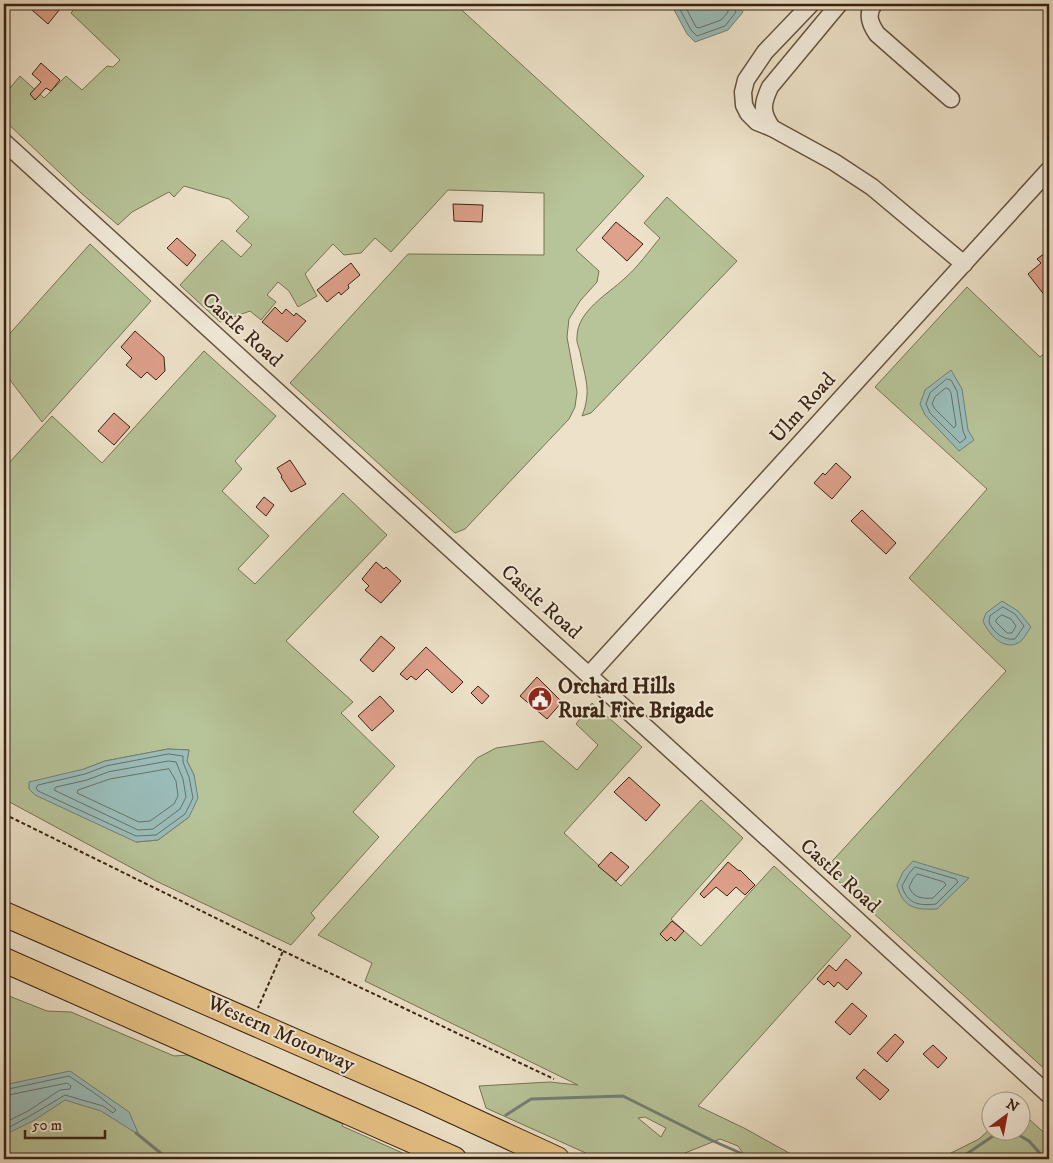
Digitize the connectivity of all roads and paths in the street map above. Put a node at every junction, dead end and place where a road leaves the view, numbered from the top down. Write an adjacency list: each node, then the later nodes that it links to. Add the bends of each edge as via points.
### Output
1 (811, 4): 5 (street, via 765,52 746,80 743,92 748,113 757,122)
2 (839, 4): 5 (street, via 770,87 764,99 764,118)
3 (874, 4): 4 (street, via 869,17 877,34)
4 (951, 99)
5 (772, 128): 8 (street, via 872,187)
6 (4, 142): 9 (street, Castle Road)
7 (1049, 170): 8 (street, Ulm Road)
8 (964, 264): 9 (street, Ulm Road)
9 (589, 674): 16 (street, Castle Road)
10 (4, 814): 12 (path)
11 (4, 914): 14 (highway, Western Motorway)
12 (284, 951): 14 (path); 15 (path)
13 (4, 960): 17 (highway, Western Motorway)
14 (252, 1021): 18 (highway, Western Motorway)
15 (554, 1079)
16 (1049, 1095)
17 (454, 1159)
18 (557, 1159)

